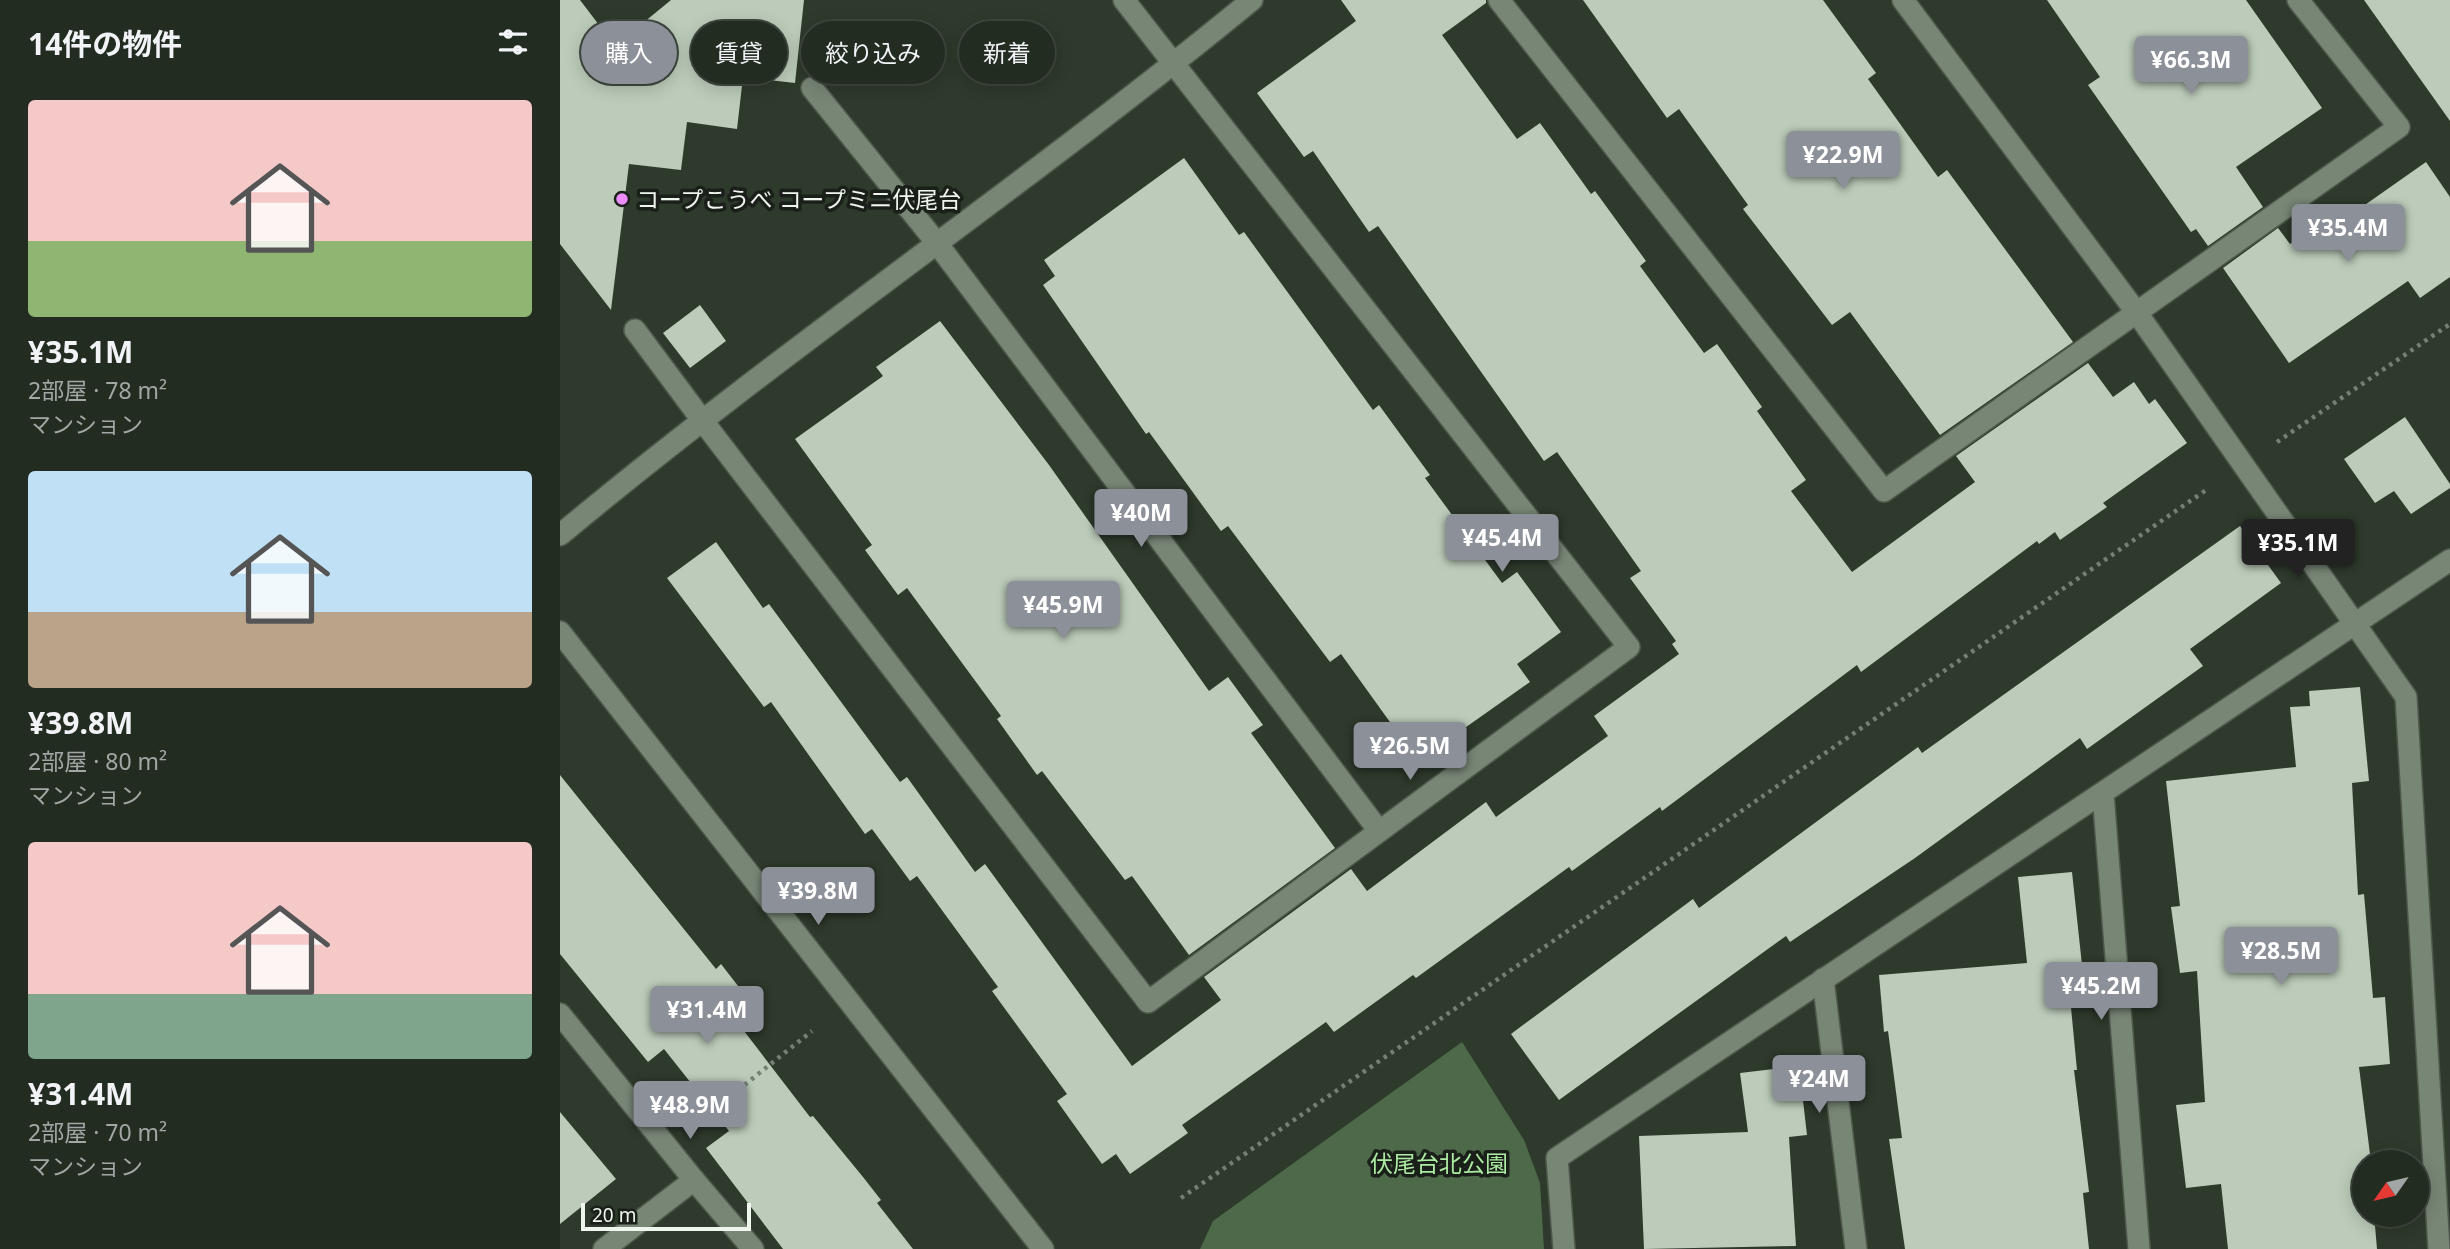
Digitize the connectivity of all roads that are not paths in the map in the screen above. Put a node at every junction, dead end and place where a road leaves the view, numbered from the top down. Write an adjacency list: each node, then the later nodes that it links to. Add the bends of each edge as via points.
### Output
1 (1124, 0): 6 (street)
2 (1252, 0): 6 (street)
3 (1499, 0): 9 (street, via 1884,491)
4 (1903, 0): 9 (street)
5 (2298, 0): 9 (street, via 2399,127)
6 (1173, 65): 8 (street); 17 (street, via 1629,647)
7 (812, 88): 8 (street)
8 (936, 242): 11 (street); 17 (street)
9 (2137, 313): 14 (street)
10 (635, 330): 11 (street)
11 (702, 420): 12 (street); 17 (street, via 1148,1002)
12 (560, 535)
13 (2450, 560): 14 (street)
14 (2355, 624): 16 (street); 27 (street, via 2406,697)
15 (560, 632): 23 (street)
16 (2103, 793): 18 (street); 26 (street)
17 (1379, 831)
18 (1824, 979): 24 (street, via 1557,1158); 25 (street)
19 (560, 1014): 20 (street)
20 (694, 1180): 21 (street); 22 (street)
21 (604, 1249)
22 (753, 1249)
23 (1043, 1249)
24 (1564, 1249)
25 (1856, 1249)
26 (2139, 1249)
27 (2439, 1249)

